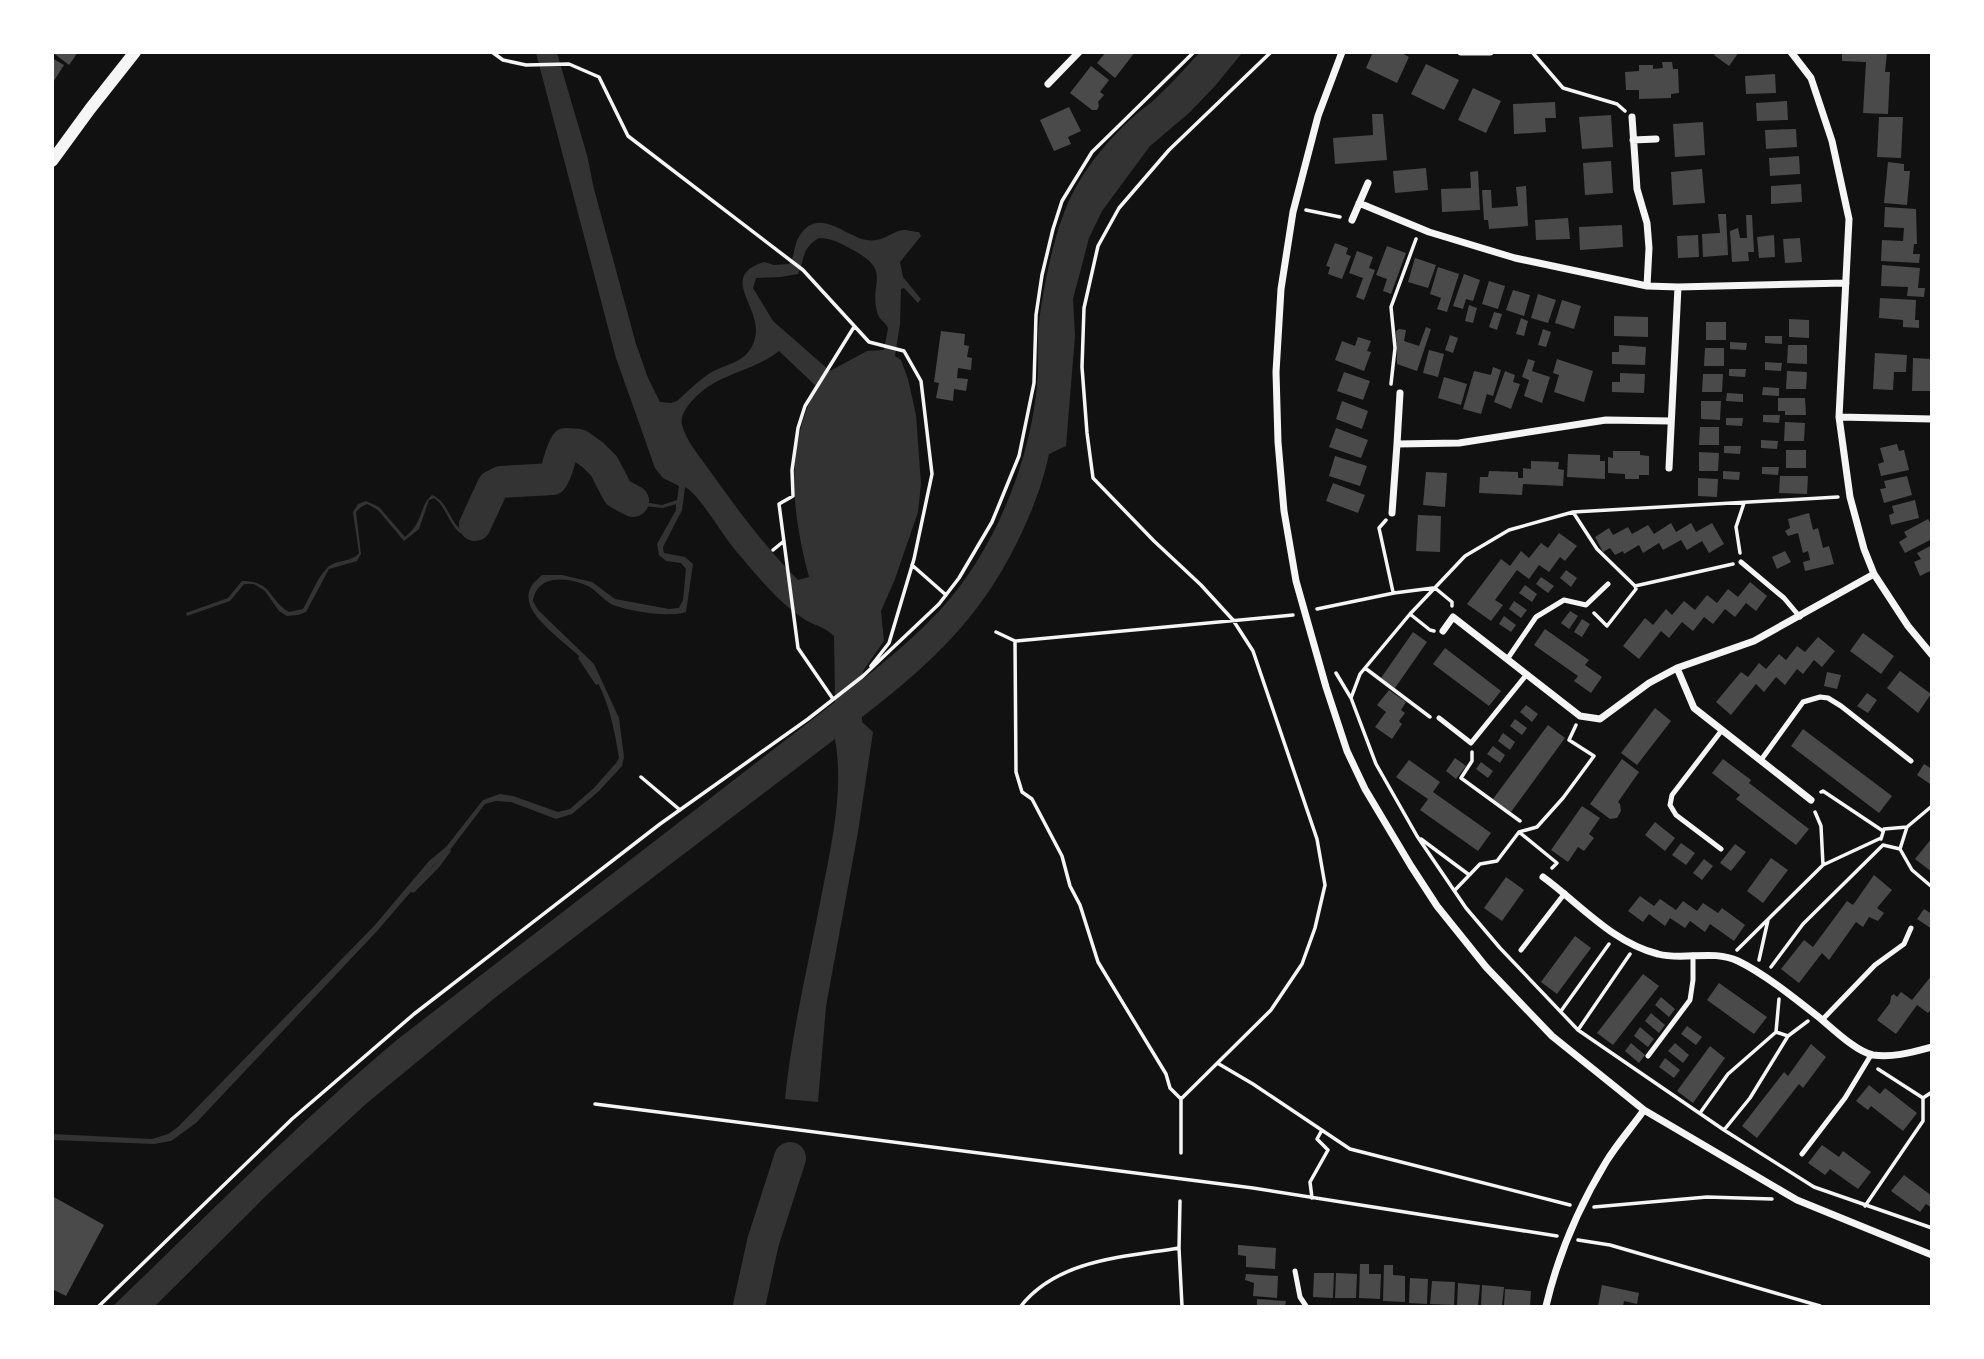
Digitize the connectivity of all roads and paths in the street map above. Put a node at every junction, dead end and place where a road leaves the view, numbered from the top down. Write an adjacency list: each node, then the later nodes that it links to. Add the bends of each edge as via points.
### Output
1 (135, 52): 15 (street)
2 (492, 52): 26 (path, via 503,60 526,65 569,64 599,78 628,136 803,270)
3 (1079, 52): 11 (street)
4 (1194, 52): 46 (path, via 1092,152 1062,201 1042,275 1034,383 1019,456 992,522)
5 (1271, 52): 52 (path, via 1169,150 1119,208 1098,246 1084,309 1082,367 1093,478)
6 (1342, 52): 48 (street, via 1318,116 1293,212 1276,372 1284,511)
7 (1461, 52): 8 (street)
8 (1490, 52)
9 (1532, 52): 12 (path, via 1563,88 1617,104)
10 (1791, 52): 23 (street, via 1811,78 1832,141 1849,219)
11 (1048, 84)
12 (1632, 117): 14 (street)
13 (1657, 139): 14 (street)
14 (1633, 141): 24 (street, via 1637,189 1647,223)
15 (52, 161)
16 (1368, 183): 18 (street)
17 (1307, 200): 19 (path)
18 (1359, 203): 21 (street); 22 (street)
19 (1305, 210): 20 (path); 21 (path)
20 (1303, 219)
21 (1352, 220)
22 (1420, 228): 24 (street, via 1515,258); 27 (path, via 1391,307 1395,348 1391,391)
23 (1846, 283): 25 (street); 28 (street)
24 (1647, 286): 25 (street)
25 (1678, 287): 30 (street)
26 (855, 326): 37 (path, via 814,388 798,428 793,496 779,504); 40 (path, via 869,342 904,351 921,381 932,474)
27 (1400, 393): 31 (street)
28 (1839, 416): 29 (street); 33 (street)
29 (1931, 419)
30 (1671, 421): 31 (street, via 1606,420 1460,443); 32 (street)
31 (1397, 444): 36 (street)
32 (1669, 468)
33 (1850, 496): 34 (path); 41 (street)
34 (1744, 503): 35 (path); 39 (path, via 1736,527)
35 (1573, 512): 43 (path, via 1597,550); 44 (path, via 1509,530 1465,556)
36 (1392, 513): 45 (path, via 1379,528)
37 (784, 541): 38 (path); 65 (path, via 797,648)
38 (773, 550)
39 (1741, 562): 43 (path); 51 (lane)
40 (912, 565): 46 (path); 63 (path, via 889,643)
41 (1874, 574): 51 (street); 57 (street)
42 (1608, 584): 47 (lane)
43 (1635, 586): 47 (path, via 1607,625)
44 (1435, 588): 45 (path); 49 (path); 50 (path, via 1452,602)
45 (1394, 593): 53 (path, via 1317,609)
46 (946, 595): 63 (path)
47 (1586, 605): 58 (lane, via 1564,600 1536,617)
48 (1304, 614): 52 (path); 113 (street, via 1347,751 1365,789 1437,906 1552,1037)
49 (1410, 614): 54 (path, via 1430,630); 60 (path)
50 (1453, 617): 54 (street); 58 (street)
51 (1800, 617): 61 (street, via 1754,641)
52 (1233, 620): 56 (path); 108 (path, via 1253,651 1317,839 1325,885 1302,964 1271,1010)
53 (1320, 620)
54 (1443, 631)
55 (996, 632): 56 (path)
56 (1015, 641): 111 (path, via 1016,772 1022,792 1032,799 1062,856 1098,962 1170,1088)
57 (1931, 655)
58 (1508, 658): 62 (street)
59 (1333, 665): 64 (path)
60 (1365, 668): 64 (path); 67 (path, via 1430,717)
61 (1677, 668): 66 (street, via 1649,682 1600,719); 68 (street, via 1694,708)
62 (1527, 674): 66 (street); 69 (lane)
63 (863, 676): 65 (path)
64 (1351, 698): 80 (path, via 1376,764)
65 (832, 699): 75 (path)
66 (1580, 716): 79 (path, via 1569,740 1594,756 1537,827)
67 (1439, 718): 69 (lane)
68 (1722, 730): 70 (street); 83 (lane, via 1672,794 1670,805 1676,815)
69 (1471, 743): 76 (path, via 1472,761 1461,778)
70 (1761, 760): 71 (lane, via 1803,702 1820,697 1841,706); 73 (street)
71 (1911, 761)
72 (641, 777): 75 (path)
73 (1811, 800): 78 (path, via 1823,791); 85 (path, via 1821,826)
74 (1931, 806): 77 (path)
75 (680, 810): 127 (path, via 393,1031 255,1154)
76 (1520, 821)
77 (1907, 827): 78 (path); 84 (path)
78 (1883, 831): 81 (path)
79 (1519, 832): 86 (path, via 1497,861 1480,864); 87 (path, via 1557,863)
80 (1416, 836): 86 (path); 89 (path)
81 (1881, 838): 82 (path); 85 (path)
82 (1883, 845): 84 (path); 98 (path, via 1803,924)
83 (1721, 849)
84 (1899, 849): 88 (path, via 1912,870)
85 (1823, 865): 91 (path)
86 (1468, 874): 89 (path)
87 (1544, 877): 90 (street)
88 (1931, 887)
89 (1455, 890): 100 (path, via 1500,948)
90 (1565, 893): 93 (street); 95 (lane)
91 (1769, 918): 97 (path, via 1741,948); 98 (path)
92 (1911, 928): 101 (lane, via 1904,944)
93 (1615, 935): 94 (street); 100 (path)
94 (1636, 947): 96 (street, via 1661,955); 102 (path)
95 (1521, 950)
96 (1693, 955): 97 (street); 106 (lane, via 1690,1000)
97 (1725, 957): 98 (street)
98 (1760, 975): 99 (street)
99 (1780, 988): 101 (street); 103 (path)
100 (1560, 1011): 102 (path)
101 (1819, 1018): 104 (path); 107 (street)
102 (1578, 1030): 114 (path)
103 (1776, 1032): 104 (path); 114 (path, via 1728,1074)
104 (1788, 1036): 116 (path, via 1751,1098)
105 (1931, 1048): 107 (street)
106 (1648, 1056)
107 (1869, 1058): 110 (path); 118 (lane)
108 (1219, 1064): 111 (path); 115 (path)
109 (1931, 1092): 110 (path)
110 (1923, 1098): 121 (path, via 1923,1121)
111 (1181, 1099): 117 (path)
112 (595, 1104): 115 (path, via 1311,1198 1310,1182 1328,1150 1317,1139)
113 (1644, 1110): 119 (street); 122 (street, via 1607,1160)
114 (1700, 1114): 116 (path)
115 (1322, 1130): 122 (path, via 1350,1149)
116 (1724, 1130): 121 (path, via 1814,1187)
117 (1181, 1153)
118 (1802, 1154)
119 (1797, 1200): 122 (path, via 1707,1197); 125 (street)
120 (1180, 1201): 124 (path)
121 (1865, 1206): 123 (path)
122 (1580, 1208): 131 (street, via 1558,1259)
123 (1931, 1228)
124 (1178, 1248): 128 (path, via 1077,1266 1030,1295); 129 (path)
125 (1931, 1255)
126 (1295, 1271): 130 (lane)
127 (99, 1307)
128 (1021, 1307)
129 (1182, 1307)
130 (1306, 1307)
131 (1546, 1307)

